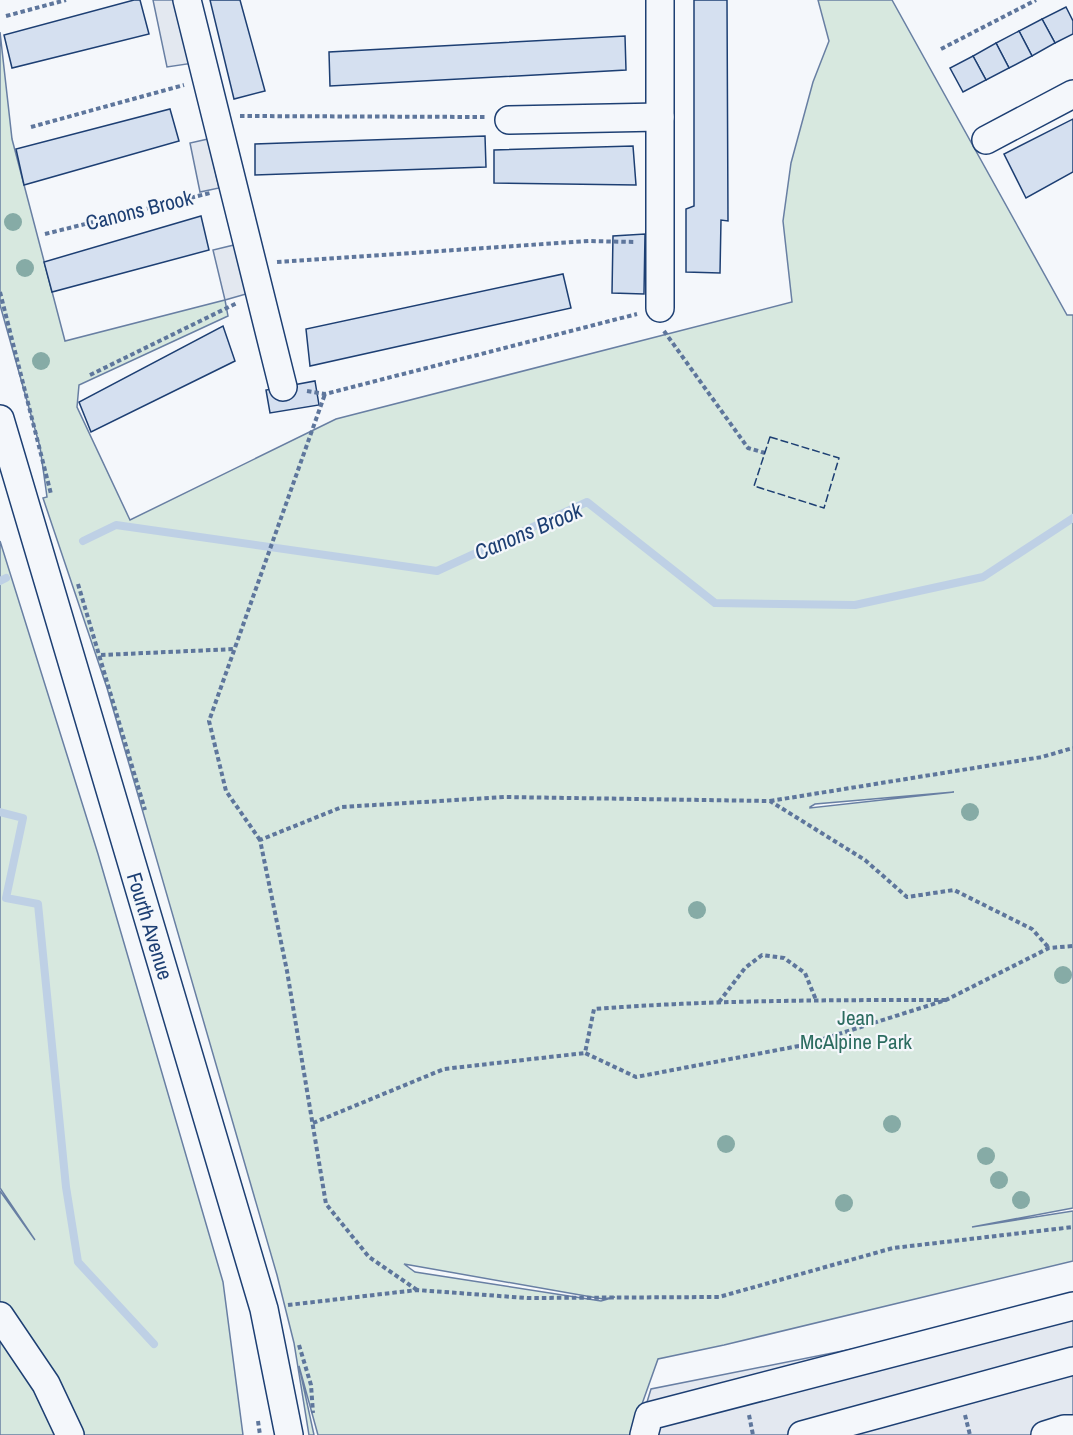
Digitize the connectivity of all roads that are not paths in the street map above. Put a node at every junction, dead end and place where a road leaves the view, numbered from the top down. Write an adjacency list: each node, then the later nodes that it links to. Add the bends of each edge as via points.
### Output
1 (187, 0): 8 (street)
2 (660, 0): 4 (street)
3 (1073, 94): 6 (street)
4 (660, 117): 5 (street); 7 (street)
5 (509, 120)
6 (986, 140)
7 (660, 309)
8 (283, 387)
9 (0, 419): 15 (street, Fourth Avenue, via 264,1309)
10 (1073, 1306): 16 (street, via 649,1416)
11 (0, 1316): 14 (street, via 46,1384)
12 (1073, 1361): 17 (street)
13 (1073, 1429): 18 (street)
14 (70, 1435)
15 (289, 1435)
16 (644, 1435)
17 (802, 1435)
18 (1045, 1435)

